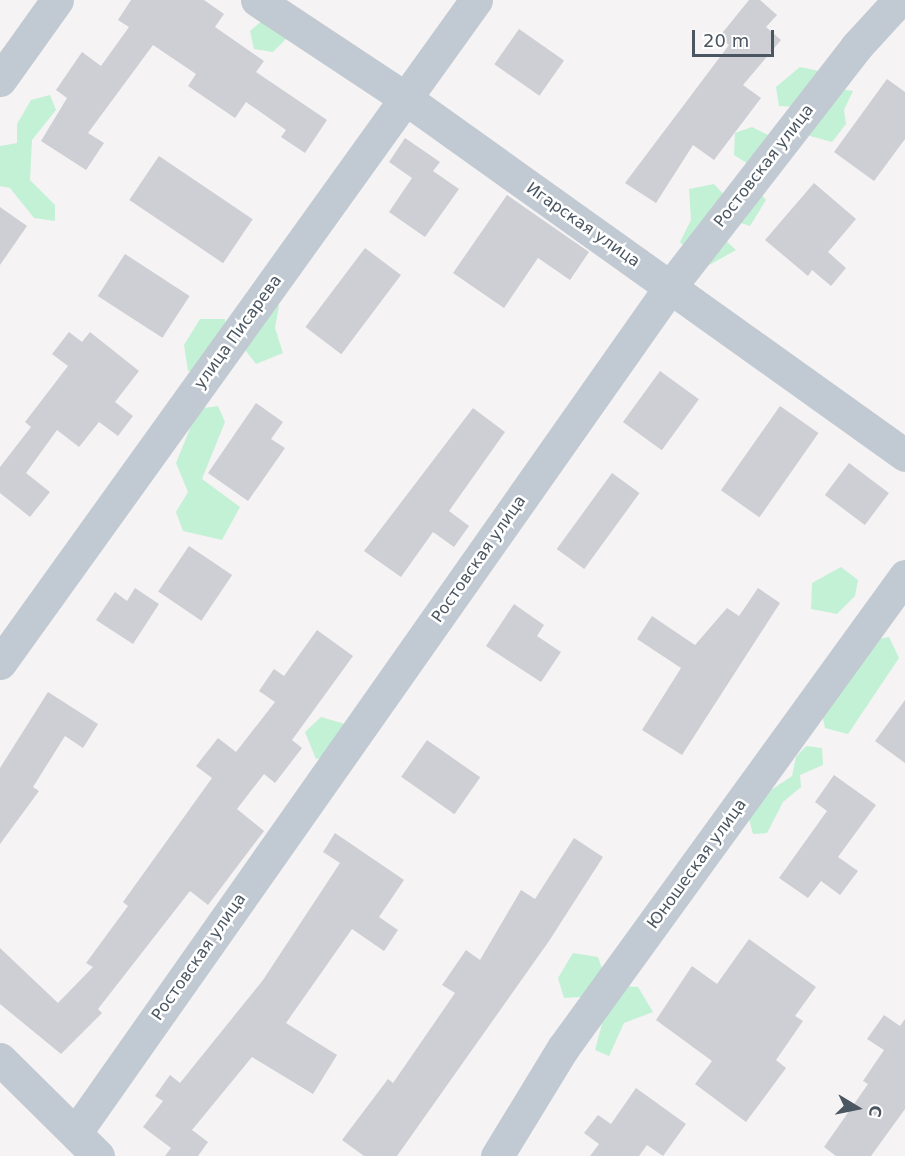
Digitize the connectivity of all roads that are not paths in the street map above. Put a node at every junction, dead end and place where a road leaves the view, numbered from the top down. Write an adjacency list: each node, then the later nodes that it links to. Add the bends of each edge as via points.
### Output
1 (57, 0): 5 (street)
2 (257, 0): 6 (street, Игарская улица)
3 (476, 0): 6 (street, улица Писарева)
4 (899, 0): 7 (street, Ростовская улица, via 856,47)
5 (0, 80)
6 (405, 98): 7 (street, Игарская улица); 10 (street, улица Писарева)
7 (670, 287): 8 (street, Игарская улица); 12 (street, Ростовская улица)
8 (905, 455)
9 (905, 576): 14 (street, Юношеская улица, via 563,1048)
10 (0, 663)
11 (0, 1059): 12 (street)
12 (76, 1132): 13 (street)
13 (98, 1156)
14 (497, 1156)

